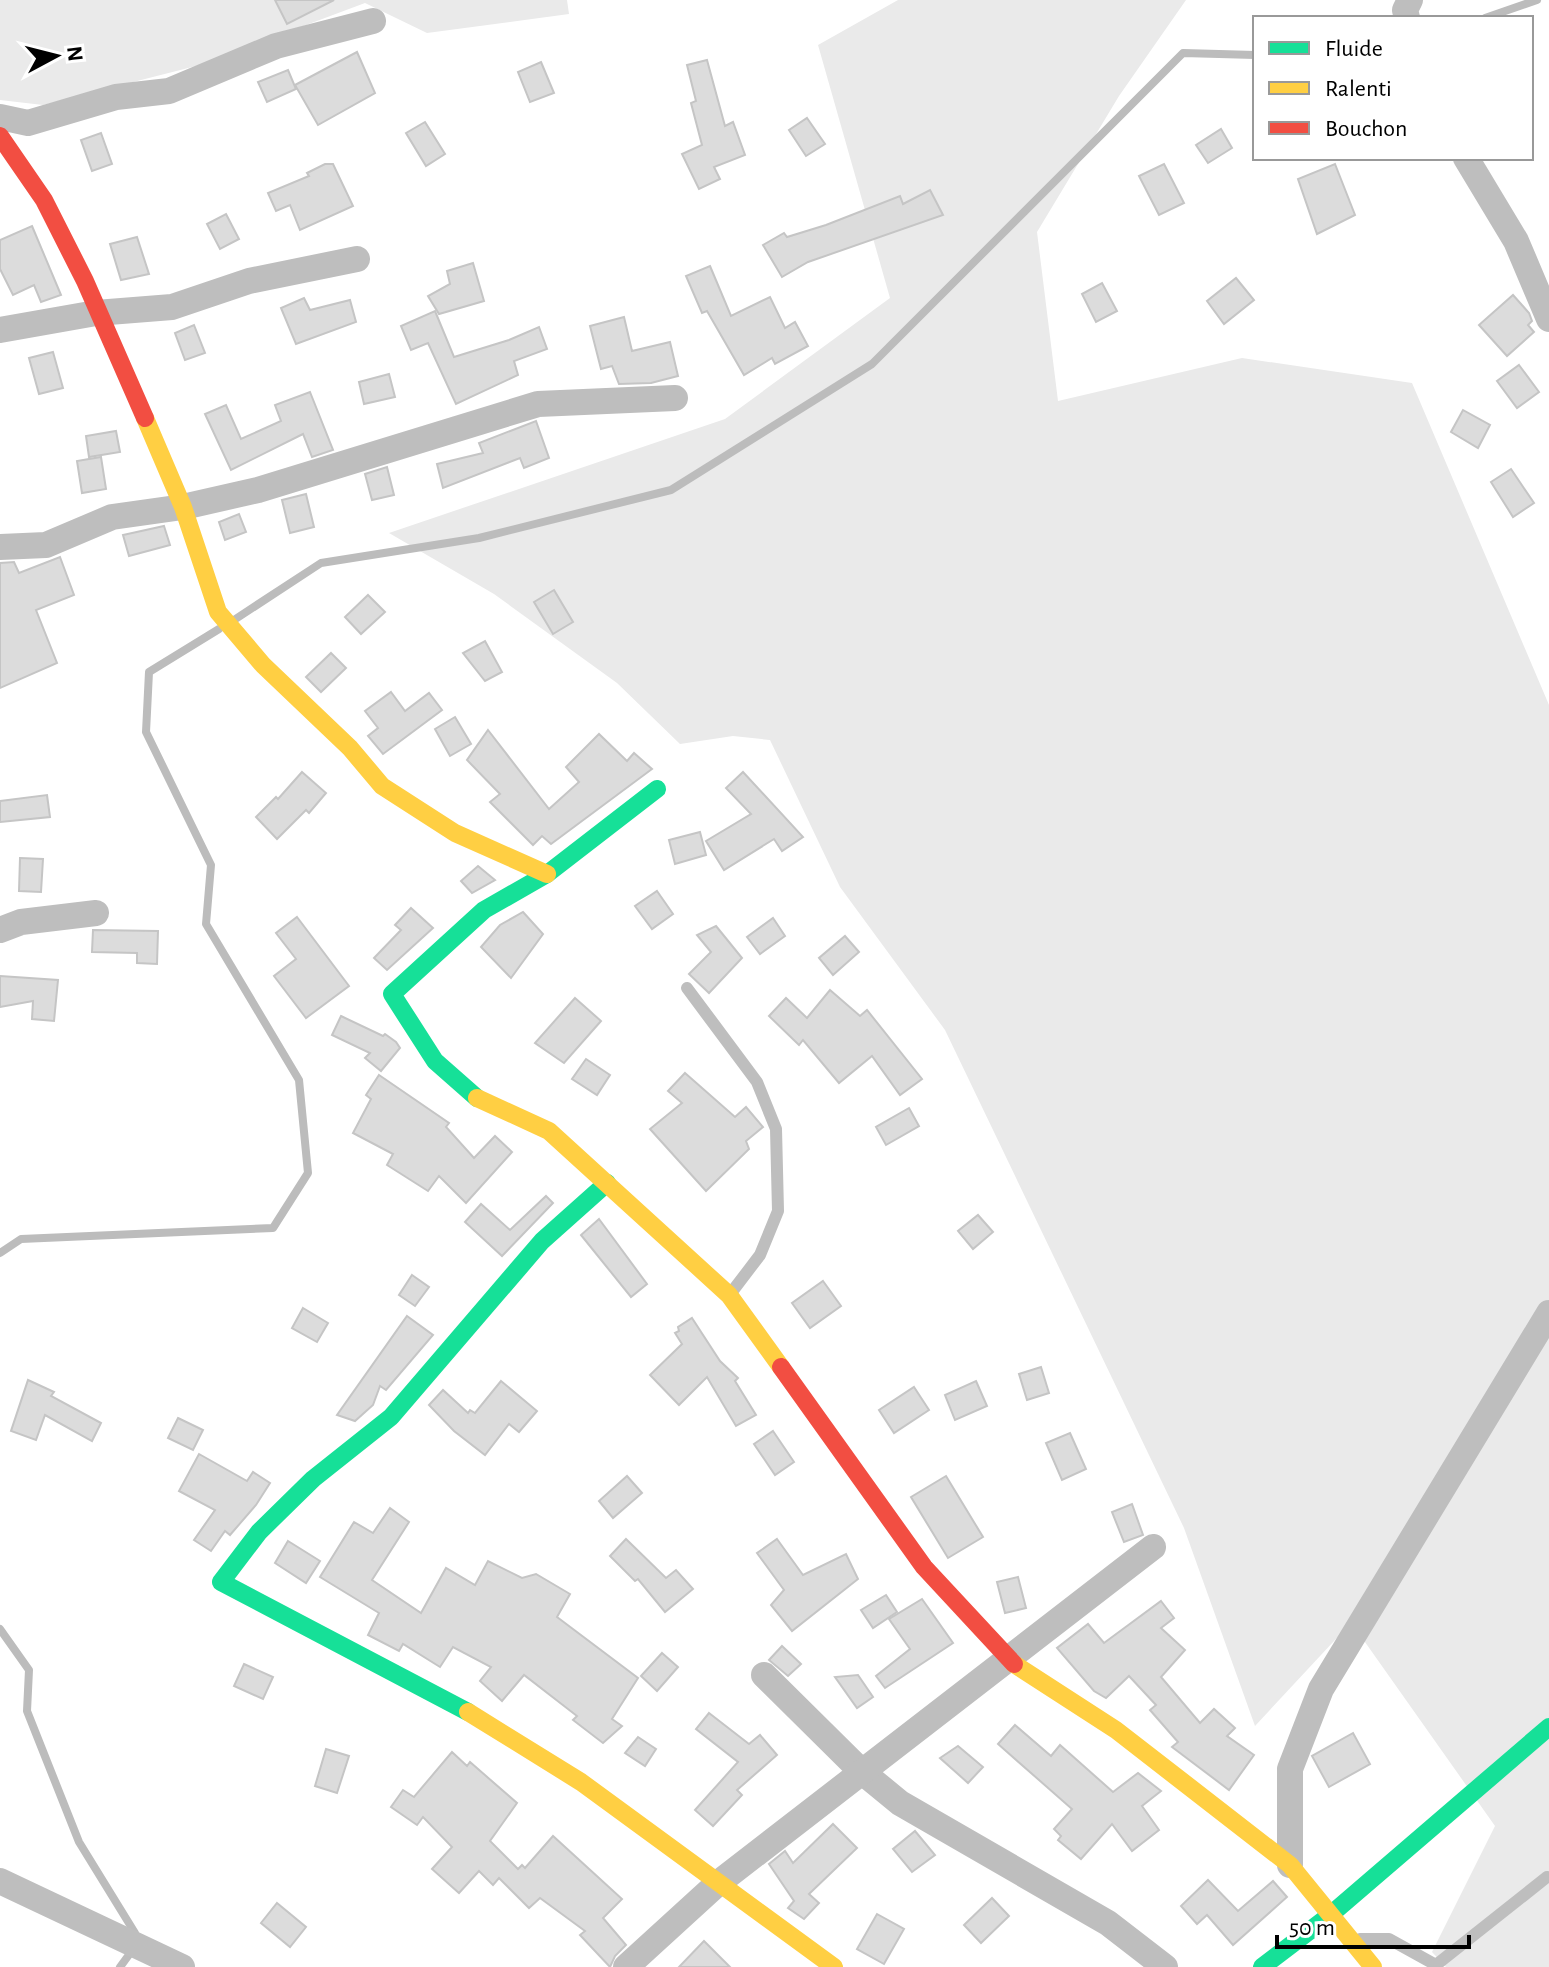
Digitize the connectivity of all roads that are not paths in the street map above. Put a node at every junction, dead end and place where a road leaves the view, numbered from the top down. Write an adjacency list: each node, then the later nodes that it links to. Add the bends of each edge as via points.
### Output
1 (373, 21): 2 (street, via 276,46 169,91 116,97 28,123)
2 (0, 117)
3 (0, 136): 6 (street, via 44,200)
4 (1467, 160): 7 (street, via 1516,241)
5 (357, 259): 6 (street, via 249,281 172,307)
6 (96, 313): 8 (street); 10 (street)
7 (1549, 319)
8 (0, 330)
9 (675, 398): 10 (street, via 538,404 258,490)
10 (183, 507): 11 (street, via 112,517 46,545); 13 (street, via 218,612 382,786 455,833)
11 (0, 547)
12 (657, 789): 13 (street)
13 (547, 874): 17 (street, via 484,910 392,994 418,1042 468,1093 526,1115)
14 (96, 913): 15 (street, via 21,922)
15 (0, 930)
16 (687, 988): 18 (lane, via 757,1082 776,1129 778,1211 760,1255)
17 (607, 1183): 18 (street); 28 (street, via 542,1241 391,1417 313,1479 259,1532 221,1582 478,1717 581,1782)
18 (729, 1295): 21 (street, via 924,1567)
19 (1549, 1313): 25 (street, via 1321,1689 1290,1769)
20 (1153, 1547): 21 (street)
21 (1006, 1659): 24 (street); 25 (street, via 1116,1730)
22 (764, 1675): 24 (street)
23 (1549, 1727): 29 (street)
24 (861, 1771): 28 (street); 34 (street, via 900,1803 1108,1923)
25 (1290, 1865): 29 (street)
26 (1547, 1877): 30 (lane, via 1436,1965 1389,1939)
27 (0, 1881): 31 (street)
28 (717, 1884): 32 (street); 33 (street)
29 (1329, 1916): 30 (street); 35 (street)
30 (1348, 1939): 36 (street)
31 (182, 1967)
32 (626, 1967)
33 (834, 1967)
34 (1165, 1967)
35 (1262, 1967)
36 (1373, 1967)

